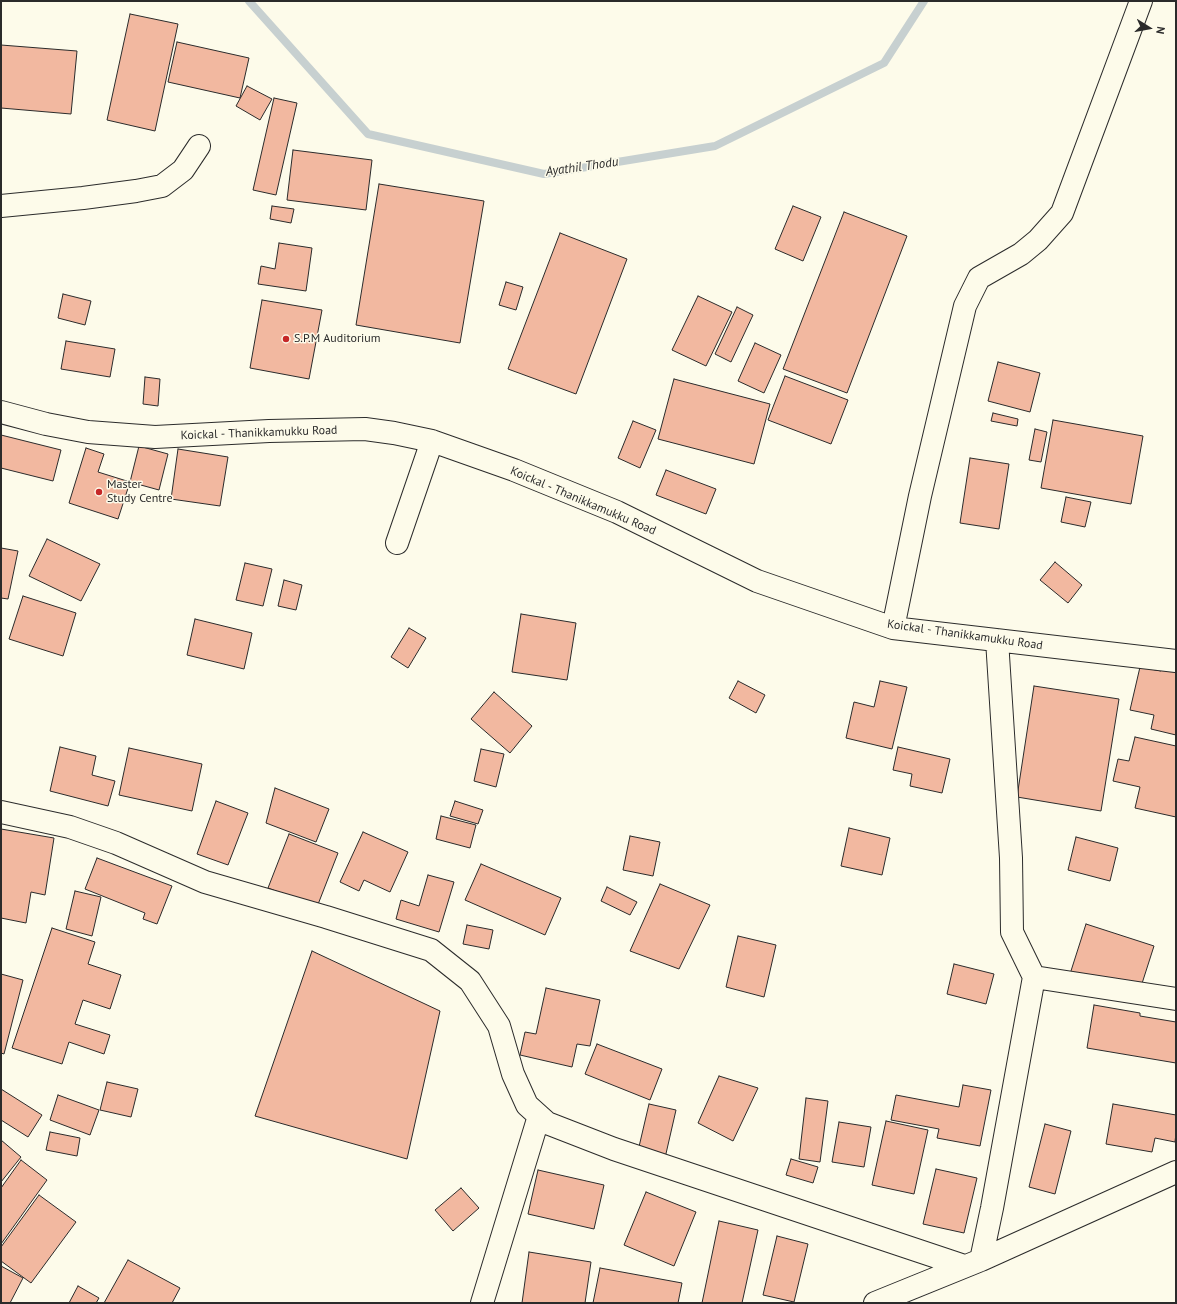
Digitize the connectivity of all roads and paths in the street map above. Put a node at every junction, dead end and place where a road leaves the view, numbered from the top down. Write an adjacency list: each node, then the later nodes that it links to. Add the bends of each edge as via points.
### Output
1 (1141, 1): 7 (street, via 1062,213 1038,240 1021,254 979,278 965,306 920,496)
2 (199, 146): 3 (street, via 183,170 162,186 84,198)
3 (1, 206)
4 (1, 412): 5 (street, Koickal - Thanikkamukku Road, via 88,432 154,436 365,429)
5 (432, 441): 6 (street); 7 (street, Koickal - Thanikkamukku Road, via 514,470 617,512 757,581)
6 (397, 543)
7 (893, 628): 8 (street, Koickal - Thanikkamukku Road)
8 (997, 640): 9 (street, Koickal - Thanikkamukku Road); 11 (street, via 1011,858 1012,932)
9 (1176, 661)
10 (1, 812): 13 (street, via 70,827 205,882 431,950 470,981 499,1026 512,1074 527,1105)
11 (1034, 976): 12 (street); 15 (street, via 992,1208)
12 (1176, 999)
13 (539, 1116): 15 (street, via 547,1123 614,1149); 16 (street)
14 (1176, 1172): 15 (street)
15 (972, 1263): 17 (street)
16 (482, 1303)
17 (875, 1303)

